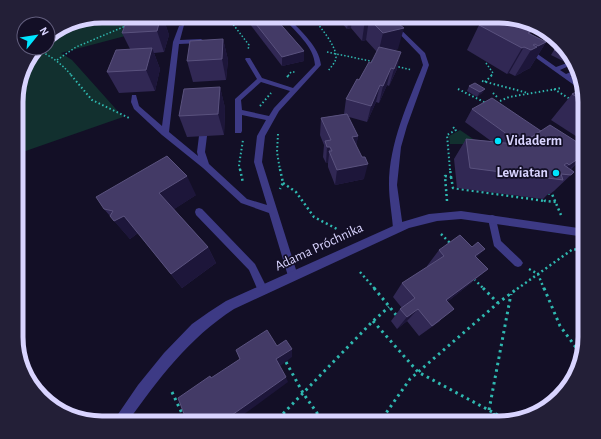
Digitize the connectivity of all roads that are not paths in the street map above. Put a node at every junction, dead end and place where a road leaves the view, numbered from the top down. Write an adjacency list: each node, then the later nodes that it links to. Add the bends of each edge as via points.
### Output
1 (290, 23): 16 (lane, via 318,59 318,65)
2 (392, 23): 27 (lane, via 422,54 426,65 397,147 393,185)
3 (493, 23): 5 (lane)
4 (182, 26): 7 (lane)
5 (509, 35)
6 (210, 41): 7 (lane)
7 (176, 42): 21 (lane)
8 (521, 44): 11 (lane)
9 (248, 59): 14 (lane)
10 (569, 64): 11 (lane)
11 (556, 69): 13 (lane)
12 (572, 73): 13 (lane)
13 (565, 76): 15 (lane)
14 (260, 79): 16 (lane); 18 (lane, via 238,99)
15 (576, 84)
16 (294, 90): 19 (lane)
17 (134, 97): 21 (lane, via 136,107)
18 (238, 112): 19 (lane); 20 (lane)
19 (270, 119): 24 (lane, via 261,136 258,162)
20 (238, 131)
21 (165, 133): 23 (lane)
22 (203, 136): 23 (lane, via 201,152)
23 (206, 166): 24 (lane, via 244,201)
24 (273, 211): 30 (lane)
25 (199, 212): 31 (lane, via 252,267)
26 (492, 219): 27 (street, Adama Próchnika, via 447,215 423,219); 28 (street, Adama Próchnika); 29 (lane, via 497,243)
27 (398, 228): 30 (street, Adama Próchnika)
28 (578, 232)
29 (518, 263)
30 (293, 276): 31 (street, Adama Próchnika)
31 (263, 290): 32 (street, Adama Próchnika, via 230,305 204,321 158,368)
32 (124, 416)

